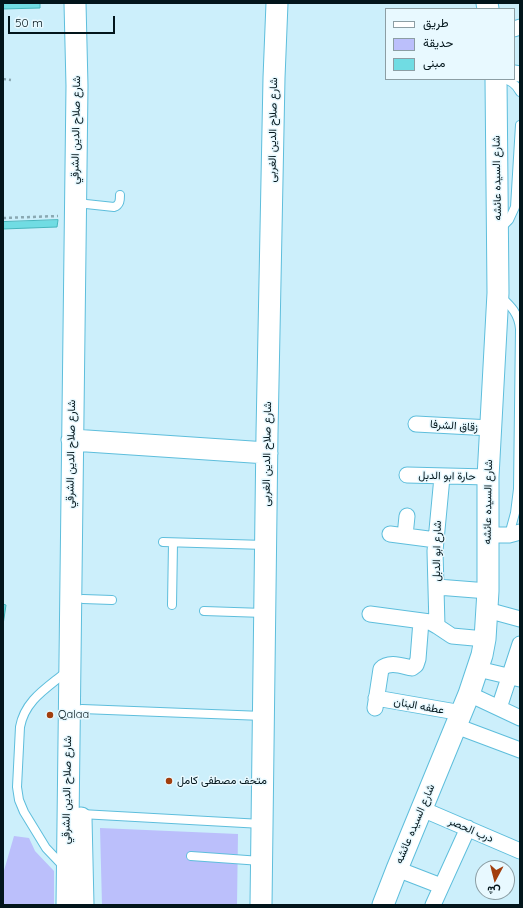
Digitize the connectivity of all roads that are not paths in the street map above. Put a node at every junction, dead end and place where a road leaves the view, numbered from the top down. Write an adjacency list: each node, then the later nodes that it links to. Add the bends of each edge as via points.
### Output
1 (75, 3): 14 (main road, شارع صلاح الدين الشرقي)
2 (88, 3): 9 (main road, شارع صلاح الدين الشرقي)
3 (277, 3): 15 (main road, شارع صلاح الدين الغربى)
4 (496, 80): 10 (main road, شارع السيده عائشه)
5 (507, 80): 6 (lane, via 515,84)
6 (520, 92)
7 (520, 125): 10 (lane, via 515,207 509,220)
8 (120, 195): 9 (lane, via 119,203 114,207)
9 (86, 204): 14 (main road, شارع صلاح الدين الشرقي)
10 (498, 231): 11 (main road, شارع السيده عائشه)
11 (498, 294): 13 (main road, شارع السيده عائشه); 20 (lane, via 514,310 520,329 518,489)
12 (416, 424): 13 (street, زقاق الشرفا)
13 (491, 428): 18 (main road, شارع السيده عائشه)
14 (78, 440): 15 (main road); 27 (main road, شارع صلاح الدين الشرقي); 39 (main road, شارع صلاح الدين الشرقي)
15 (267, 453): 25 (main road, شارع صلاح الدين الغربى)
16 (407, 475): 17 (street, حارة ابو الدبل)
17 (442, 476): 18 (street, حارة ابو الدبل); 22 (street, شارع ابو الدبل)
18 (488, 477): 21 (main road, شارع السيده عائشه)
19 (407, 516): 22 (street, via 397,535)
20 (514, 534): 21 (street)
21 (487, 535): 29 (main road, شارع السيده عائشه)
22 (436, 540): 26 (street, شارع ابو الدبل)
23 (163, 542): 24 (lane)
24 (173, 542): 25 (lane); 30 (lane)
25 (266, 545): 32 (main road, شارع صلاح الدين الغربى)
26 (437, 587): 29 (street); 36 (street, شارع ابو الدبل)
27 (83, 598): 28 (lane); 43 (main road, شارع صلاح الدين الشرقي)
28 (112, 600)
29 (488, 601): 34 (street); 37 (main road, شارع السيده عائشه)
30 (172, 605)
31 (204, 611): 32 (lane)
32 (265, 613): 45 (main road, شارع صلاح الدين الغربى)
33 (370, 614): 35 (street)
34 (520, 619)
35 (421, 621): 36 (street); 44 (street, عطفه البنان, via 416,665 412,668 389,664 384,666 381,669 376,703)
36 (437, 626): 37 (street, via 452,636)
37 (485, 639): 40 (main road, شارع السيده عائشه)
38 (520, 644): 41 (street)
39 (69, 670): 56 (main road, شارع صلاح الدين الشرقي); 56 (lane, via 30,703 24,714 20,727 17,787 24,812 46,848)
40 (478, 670): 41 (street); 44 (main road, شارع السيده عائشه)
41 (515, 678): 42 (street)
42 (499, 708): 44 (street); 46 (street)
43 (82, 709): 45 (lane); 49 (main road, شارع صلاح الدين الشرقي)
44 (462, 711): 47 (street); 48 (main road, شارع السيده عائشه)
45 (264, 716): 50 (main road, شارع صلاح الدين الغربى)
46 (520, 718)
47 (520, 750)
48 (422, 809): 51 (street, درب الحصر); 55 (main road, شارع السيده عائشه)
49 (80, 814): 50 (lane); 59 (main road, شارع صلاح الدين الشرقي)
50 (263, 824): 54 (main road, شارع صلاح الدين الغربى)
51 (468, 828): 52 (street, درب الحصر); 57 (street)
52 (520, 851)
53 (191, 856): 54 (lane)
54 (262, 861): 60 (main road, شارع صلاح الدين الغربى)
55 (397, 868): 57 (street); 61 (main road, شارع السيده عائشه)
56 (66, 870): 58 (main road, شارع صلاح الدين الشرقي)
57 (441, 886): 62 (street)
58 (67, 905)
59 (83, 905)
60 (261, 905)
61 (383, 905)
62 (433, 905)

